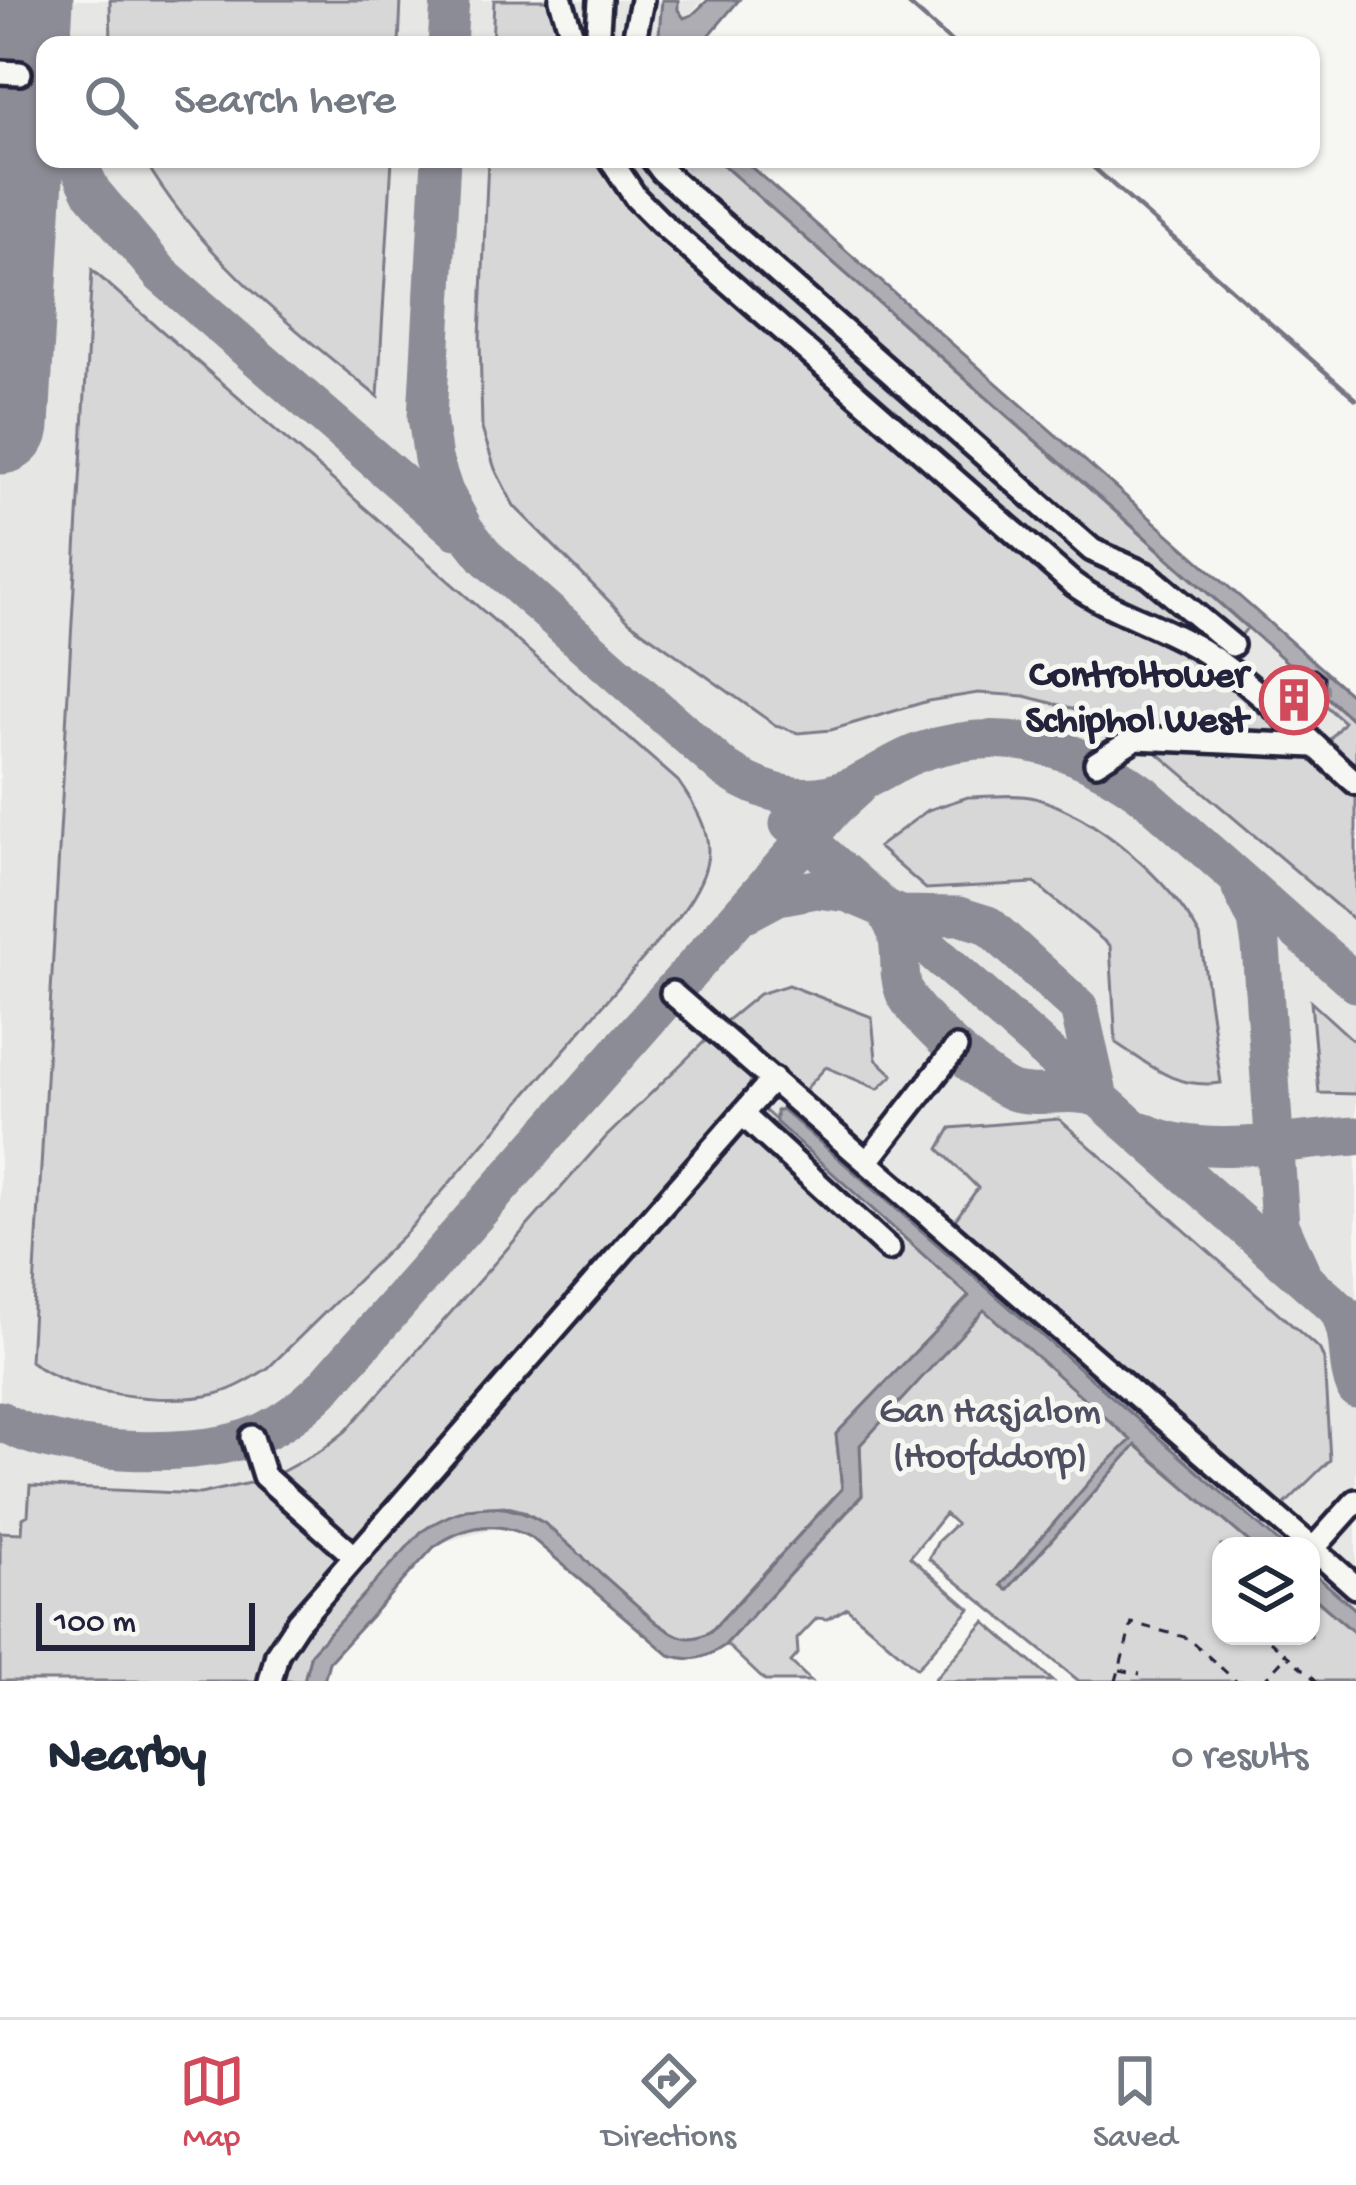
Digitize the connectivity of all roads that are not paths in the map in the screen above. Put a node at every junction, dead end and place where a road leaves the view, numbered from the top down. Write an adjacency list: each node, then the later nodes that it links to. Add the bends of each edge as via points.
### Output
1 (561, 0): 4 (lane)
2 (600, 0): 5 (lane)
3 (642, 0): 6 (lane)
4 (571, 36)
5 (598, 36)
6 (635, 36)
7 (616, 168): 10 (lane, via 661,223 1072,583 1209,655)
8 (660, 168): 9 (lane, via 1092,550 1148,575)
9 (1232, 645)
10 (1314, 746): 11 (lane, via 1136,738); 12 (lane)
11 (1096, 763)
12 (1356, 783)
13 (672, 993): 15 (lane)
14 (956, 1048): 17 (lane)
15 (773, 1079): 16 (lane); 17 (lane)
16 (743, 1115): 18 (lane); 24 (lane)
17 (868, 1161): 21 (lane)
18 (889, 1249)
19 (252, 1437): 24 (lane, via 264,1477)
20 (1356, 1502): 22 (lane)
21 (1300, 1537)
22 (1320, 1538)
23 (1320, 1555): 25 (lane)
24 (354, 1556): 26 (lane, via 298,1622)
25 (1356, 1587)
26 (269, 1681)

